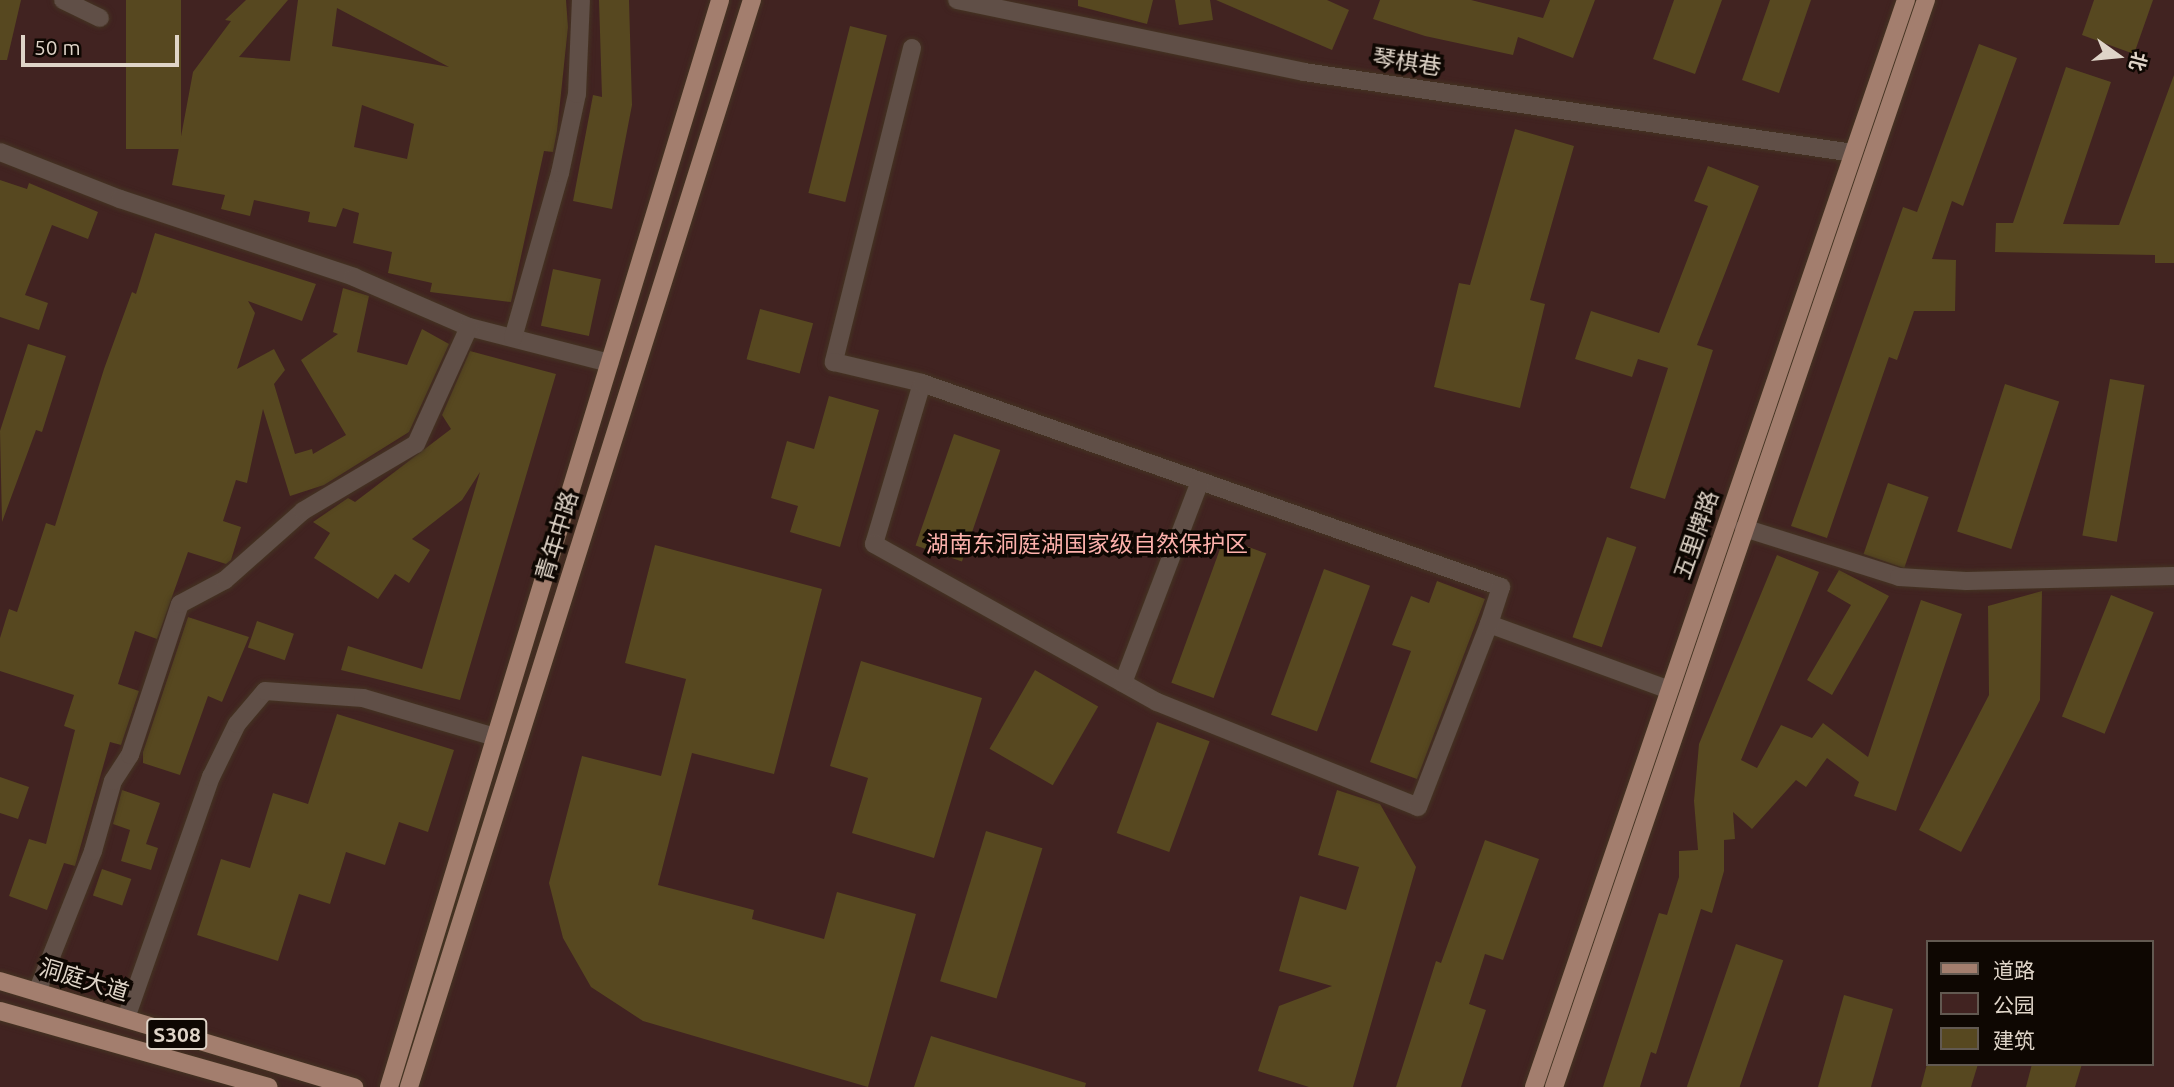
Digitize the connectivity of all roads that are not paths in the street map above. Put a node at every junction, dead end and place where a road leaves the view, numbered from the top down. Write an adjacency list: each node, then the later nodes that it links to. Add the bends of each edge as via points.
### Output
1 (63, 0): 8 (street)
2 (581, 0): 13 (street, via 577,94 561,173)
3 (720, 0): 14 (main road, 青年中路)
4 (752, 0): 30 (main road, 青年中路)
5 (957, 0): 11 (street, 琴棋巷, via 1304,72)
6 (1906, 0): 11 (main road, 五里牌路)
7 (1926, 0): 17 (main road, 五里牌路)
8 (100, 18)
9 (912, 48): 15 (street, via 834,362)
10 (0, 152): 12 (street, via 120,199 355,276)
11 (1853, 153): 21 (main road, 五里牌路)
12 (469, 327): 13 (street); 24 (street, via 416,444 303,511 225,580 180,604 131,755 113,781 93,851)
13 (513, 338): 14 (street)
14 (609, 363): 22 (main road, 青年中路)
15 (922, 383): 16 (street); 20 (street, via 874,544)
16 (1200, 481): 19 (street, via 1501,587); 20 (street)
17 (1744, 528): 18 (street, via 1899,577); 32 (main road, 五里牌路)
18 (2174, 576)
19 (1489, 624): 20 (street, via 1418,807 1157,702); 21 (street)
20 (1123, 683)
21 (1669, 690): 31 (main road, 五里牌路)
22 (495, 737): 26 (street, via 363,698 265,691 237,724 211,777); 29 (main road, 青年中路)
23 (0, 981): 24 (main road, 洞庭大道 / S308)
24 (37, 992): 26 (main road, 洞庭大道 / S308)
25 (0, 1011): 27 (main road, S308)
26 (126, 1018): 28 (main road, 洞庭大道 / S308)
27 (268, 1087)
28 (354, 1087)
29 (388, 1087)
30 (409, 1087)
31 (1534, 1087)
32 (1554, 1087)

